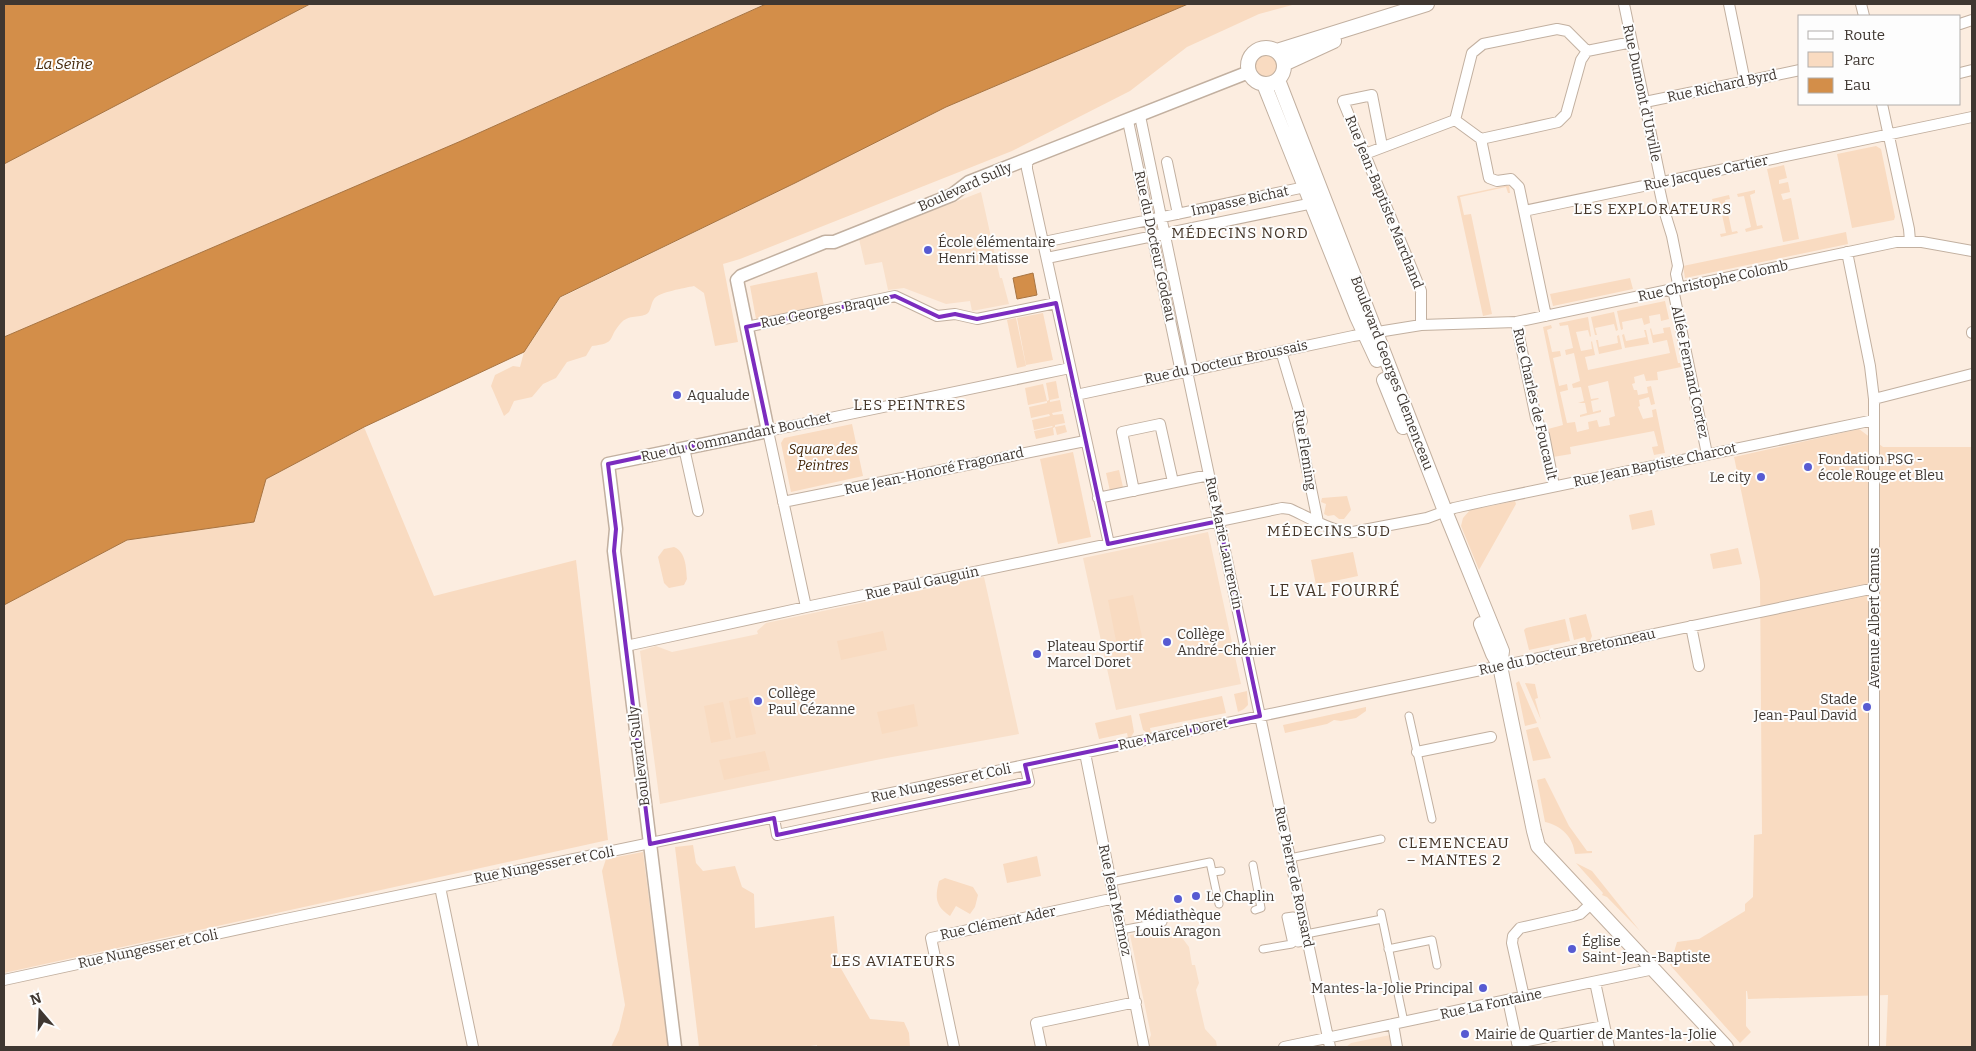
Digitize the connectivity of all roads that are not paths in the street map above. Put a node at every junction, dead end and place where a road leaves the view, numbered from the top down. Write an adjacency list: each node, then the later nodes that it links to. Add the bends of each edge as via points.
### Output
1 (1427, 4): 4 (main road)
2 (1624, 4): 5 (street, Rue Dumont d'Urville)
3 (1729, 4): 12 (street)
4 (1402, 12): 6 (main road); 8 (main road)
5 (1632, 42): 7 (street); 13 (street, Rue Dumont d'Urville)
6 (1277, 51): 8 (main road); 10 (main road, via 1266,47 1255,51 1249,60)
7 (1587, 51): 17 (street, via 1567,30 1557,29 1482,44 1472,53); 19 (street, via 1581,60 1566,114 1558,122)
8 (1284, 64): 11 (main road, via 1284,71)
9 (1798, 70): 12 (street, Rue Richard Byrd)
10 (1249, 72): 11 (main road, via 1256,81); 16 (street, Boulevard Sully)
11 (1271, 82): 25 (main road, Boulevard Georges Clemenceau)
12 (1745, 82): 13 (street, Rue Richard Byrd)
13 (1644, 102): 24 (street, Rue Dumont d'Urville)
14 (1882, 105): 18 (street)
15 (1972, 117): 18 (street, Rue Jacques Cartier)
16 (1134, 119): 22 (street, Boulevard Sully); 29 (street, Rue du Docteur Godeau); 30 (street, Rue du Docteur Godeau)
17 (1455, 120): 19 (street); 20 (street)
18 (1889, 134): 24 (street, Rue Jacques Cartier); 33 (street)
19 (1481, 139): 27 (street, via 1489,178 1497,181 1511,179 1517,184)
20 (1382, 146): 21 (street); 21 (street, Rue Jean-Baptiste Marchand, via 1372,95 1343,101)
21 (1365, 154): 42 (street, Rue Jean-Baptiste Marchand, via 1421,291)
22 (1031, 158): 34 (street, via 1027,169); 43 (street, Boulevard Sully, via 969,182 952,195 741,276 737,280)
23 (1167, 162): 28 (street)
24 (1660, 183): 27 (street, Rue Jacques Cartier); 38 (street, Rue Dumont d'Urville, via 1678,266)
25 (1312, 186): 26 (main road, Boulevard Georges Clemenceau); 28 (street, Impasse Bichat)
26 (1318, 202): 31 (street, Impasse Bichat); 44 (main road, Boulevard Georges Clemenceau)
27 (1524, 211): 40 (street)
28 (1178, 214): 29 (street, Impasse Bichat)
29 (1161, 217): 30 (street, Impasse Bichat); 31 (street, Rue du Docteur Godeau)
30 (1149, 220): 32 (street, Rue du Docteur Godeau); 34 (street, Impasse Bichat)
31 (1164, 233): 32 (street, Impasse Bichat); 47 (street, Rue du Docteur Godeau)
32 (1152, 236): 37 (street, Impasse Bichat); 47 (street, Rue du Docteur Godeau)
33 (1910, 241): 35 (street, Rue Christophe Colomb); 36 (street, Rue Christophe Colomb)
34 (1044, 242): 37 (street)
35 (1972, 251)
36 (1847, 252): 38 (street, Rue Christophe Colomb); 50 (street, Avenue Albert Camus)
37 (1047, 258): 39 (street)
38 (1676, 289): 40 (street, Rue Christophe Colomb); 55 (street, Allée Fernand Cortez)
39 (1056, 303): 43 (street, Rue Georges Braque, via 977,319 959,314 937,316 895,296); 46 (street)
40 (1546, 316): 41 (street, Rue Christophe Colomb)
41 (1516, 322): 42 (street); 59 (street, Rue Charles de Foucault)
42 (1421, 325): 44 (street)
43 (746, 327): 52 (street)
44 (1371, 333): 45 (street, Rue du Docteur Broussais); 64 (main road, Boulevard Georges Clemenceau)
45 (1281, 351): 47 (street, Rue du Docteur Broussais); 66 (street, Rue Fleming, via 1302,421 1298,425)
46 (1070, 368): 49 (street); 52 (street, Rue du Commandant Bouchet)
47 (1187, 371): 49 (street, Rue du Docteur Broussais); 57 (street, Rue Marie Laurencin)
48 (1972, 374): 50 (street)
49 (1076, 395): 53 (street)
50 (1874, 399): 51 (street, Avenue Albert Camus)
51 (1874, 420): 55 (street, Rue Jean Baptiste Charcot); 68 (street, Avenue Albert Camus)
52 (768, 430): 54 (street, Rue du Commandant Bouchet); 62 (street)
53 (1085, 440): 61 (street); 62 (street, Rue Jean-Honoré Fragonard)
54 (684, 448): 56 (street, Rue du Commandant Bouchet); 63 (street)
55 (1707, 454): 59 (street, Rue Jean Baptiste Charcot)
56 (608, 464): 71 (street, Boulevard Sully)
57 (1209, 475): 58 (street); 65 (street, Rue Marie Laurencin)
58 (1173, 482): 60 (street); 60 (street, via 1160,424 1122,432)
59 (1554, 486): 64 (street, Rue Jean Baptiste Charcot)
60 (1134, 491): 61 (street)
61 (1098, 498): 67 (street)
62 (783, 502): 69 (street)
63 (698, 511)
64 (1441, 512): 66 (street, Rue Jean Baptiste Charcot, via 1428,518 1348,533); 72 (main road, Boulevard Georges Clemenceau)
65 (1219, 521): 66 (street, Rue Paul Gauguin, via 1286,508); 67 (street, Rue Paul Gauguin); 74 (street, Rue Marie Laurencin)
66 (1318, 522)
67 (1108, 544): 69 (street, Rue Paul Gauguin)
68 (1875, 588): 70 (street, Rue du Docteur Bretonneau); 120 (street, Avenue Albert Camus)
69 (806, 607): 71 (street, Rue Paul Gauguin)
70 (1690, 626): 72 (street, Rue du Docteur Bretonneau); 73 (street)
71 (626, 646): 83 (street, Boulevard Sully)
72 (1500, 666): 74 (street, Rue du Docteur Bretonneau); 91 (main road, Boulevard Georges Clemenceau, via 1537,843)
73 (1699, 666)
74 (1260, 716): 78 (street, Rue Marcel Doret); 84 (street, Rue Pierre de Ronsard)
75 (1409, 716): 77 (street)
76 (1492, 737): 77 (street)
77 (1416, 752): 81 (street)
78 (1085, 753): 79 (street, Rue Nungesser et Coli); 88 (street, Rue Jean Mermoz)
79 (1025, 765): 80 (street, Rue Nungesser et Coli); 80 (street, via 1029,782 777,835)
80 (774, 818): 83 (street, Rue Nungesser et Coli)
81 (1432, 819)
82 (1381, 839): 84 (street)
83 (650, 844): 89 (street, Rue Nungesser et Coli); 112 (street, Boulevard Sully)
84 (1290, 858): 96 (street, Rue Pierre de Ronsard)
85 (1254, 865): 93 (street, via 1262,908)
86 (1221, 871): 87 (street)
87 (1213, 872): 88 (street, via 1210,862); 92 (street)
88 (1111, 882): 90 (street, Rue Jean Mermoz)
89 (440, 887): 101 (street, Rue Nungesser et Coli); 111 (street)
90 (1115, 898): 95 (street, Rue Jean Mermoz); 113 (street, Rue Clément Ader, via 931,938)
91 (1592, 903): 100 (main road, Boulevard Georges Clemenceau); 103 (street, via 1580,914 1517,931 1512,943)
92 (1219, 904)
93 (1255, 910)
94 (1163, 922): 95 (street)
95 (1121, 930): 105 (street, Rue Jean Mermoz)
96 (1307, 938): 97 (street, via 1298,943 1293,916 1286,917 1292,944); 98 (street, via 1382,916); 109 (street, Rue Pierre de Ronsard)
97 (1263, 949)
98 (1388, 949): 99 (street, via 1432,940); 106 (street)
99 (1437, 965)
100 (1654, 969): 102 (street, Rue La Fontaine); 119 (main road, Boulevard Georges Clemenceau)
101 (4, 980)
102 (1595, 982): 103 (street, Rue La Fontaine); 108 (street)
103 (1524, 997): 104 (street, Rue La Fontaine)
104 (1508, 1000): 106 (street, Rue La Fontaine); 110 (street)
105 (1136, 1002): 114 (street, via 1036,1023); 115 (street, Rue Jean Mermoz)
106 (1404, 1022): 107 (street, Rue La Fontaine)
107 (1393, 1024): 109 (street, Rue La Fontaine); 117 (street)
108 (1604, 1026): 110 (street); 118 (street)
109 (1329, 1043): 116 (street, Rue La Fontaine)
110 (1517, 1045)
111 (473, 1047)
112 (675, 1047)
113 (954, 1047)
114 (1041, 1047)
115 (1144, 1047)
116 (1284, 1047)
117 (1398, 1047)
118 (1609, 1047)
119 (1726, 1047)
120 (1874, 1047)

